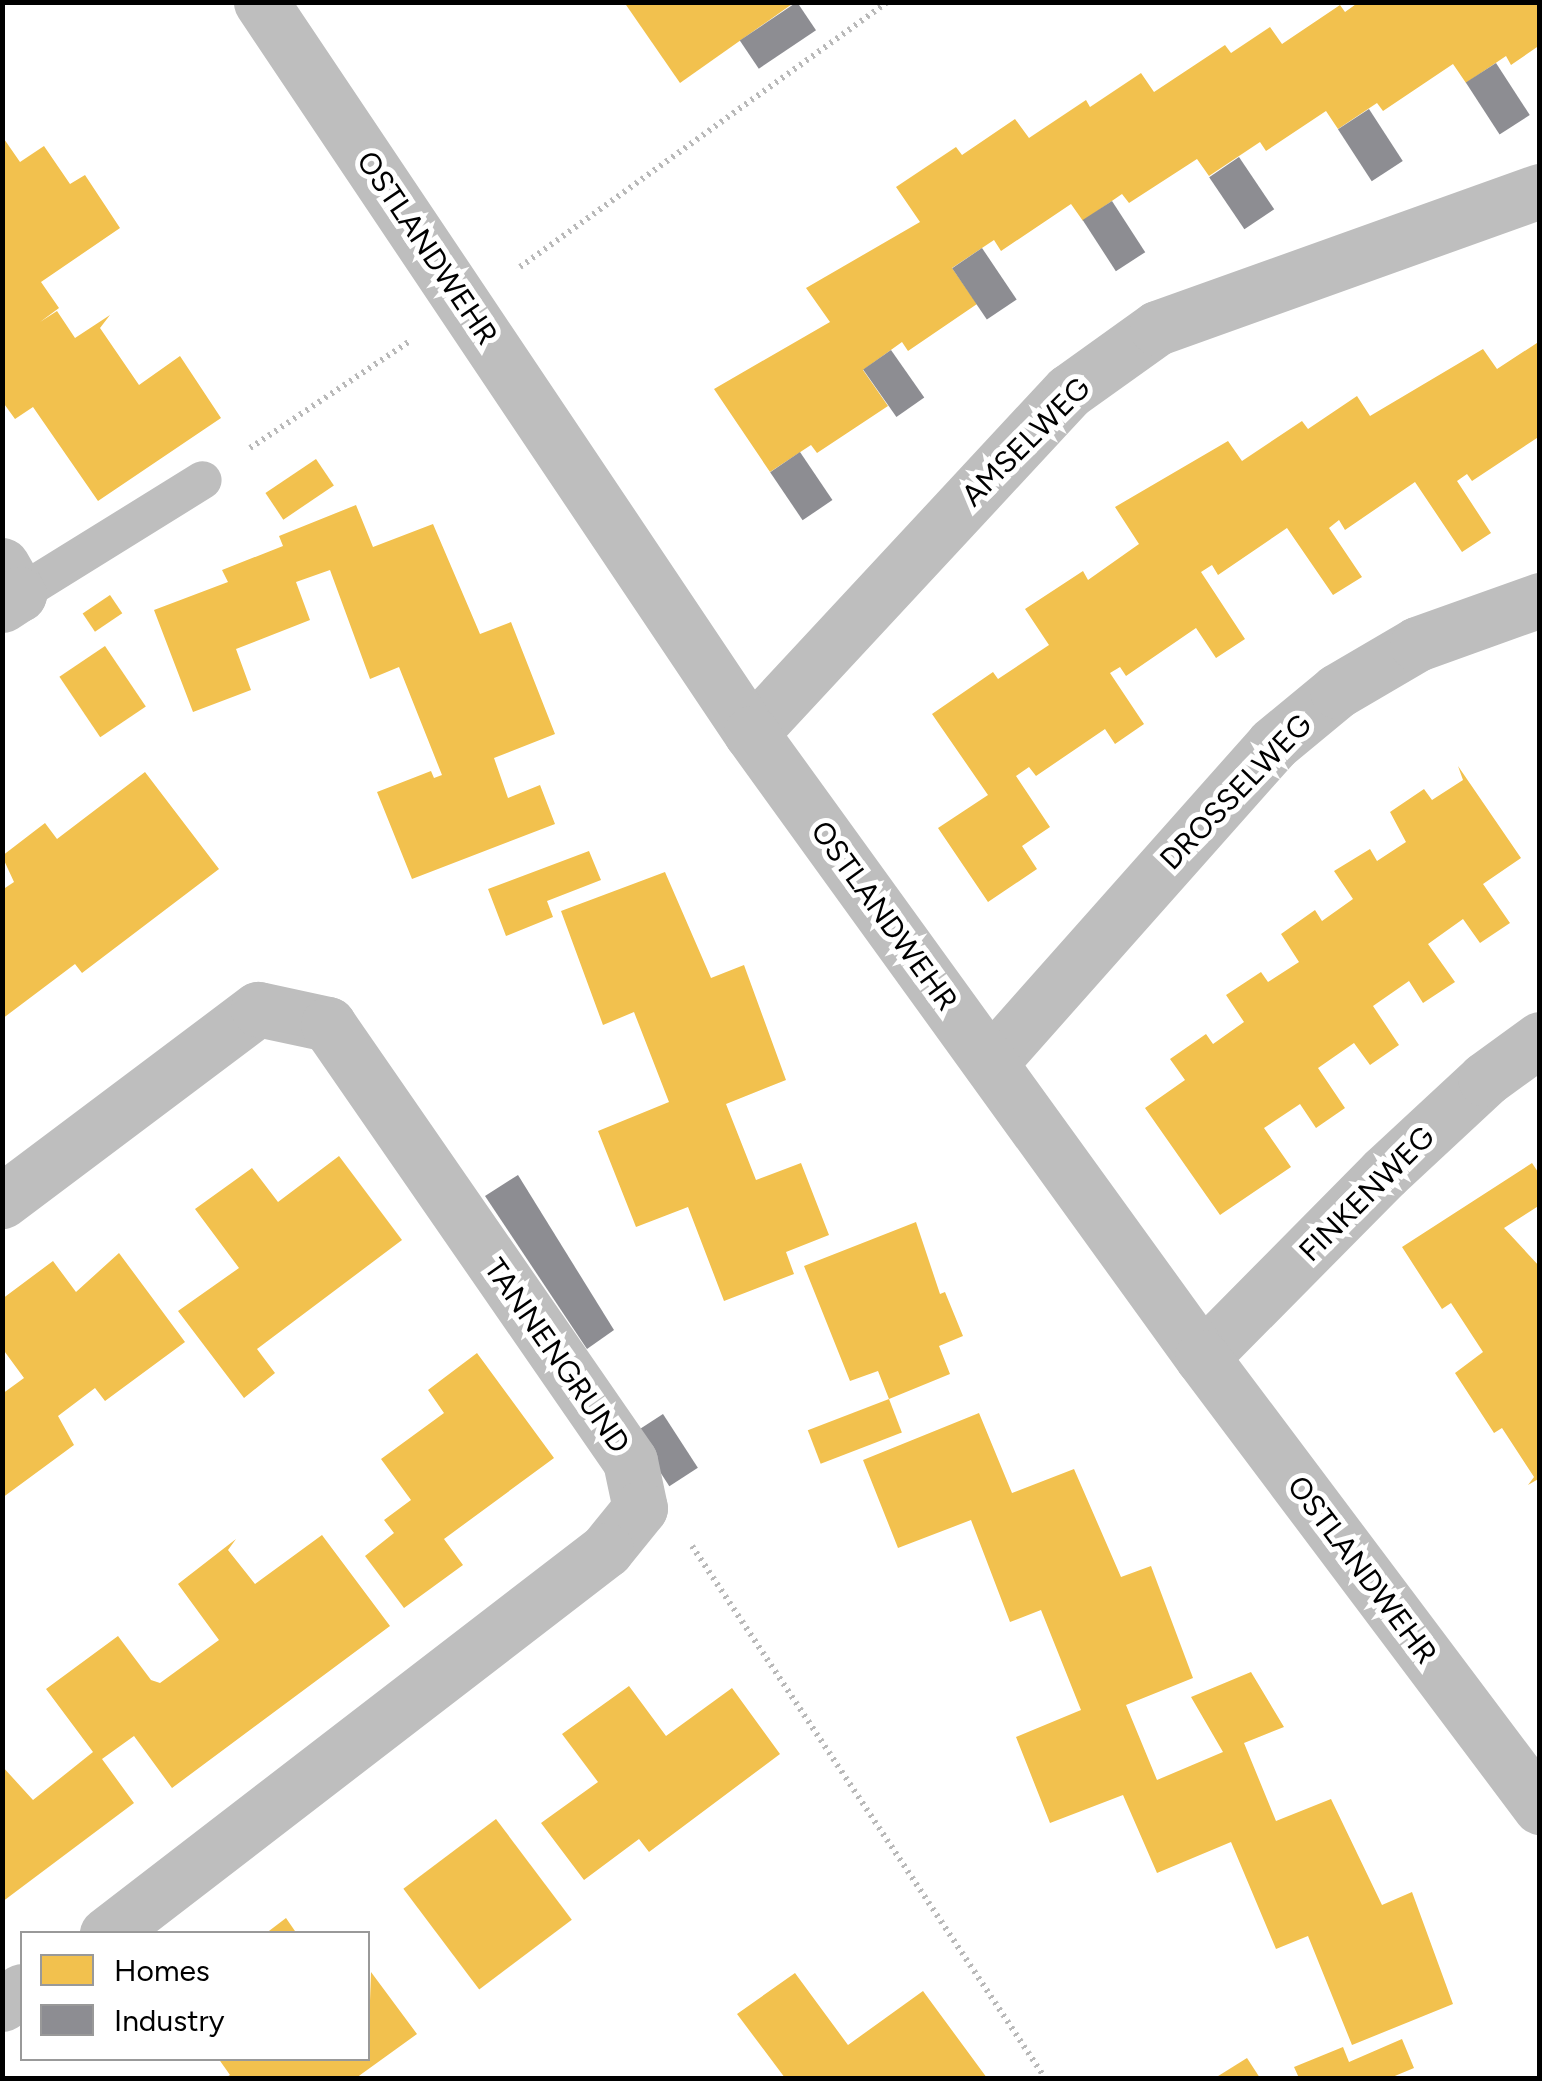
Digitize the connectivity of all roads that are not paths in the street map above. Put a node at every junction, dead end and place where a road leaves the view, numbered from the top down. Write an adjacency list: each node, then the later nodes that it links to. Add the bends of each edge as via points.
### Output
1 (260, 2): 6 (street, OSTLANDWEHR)
2 (1540, 191): 6 (street, AMSELWEG, via 1156,328 1069,391)
3 (203, 480): 4 (lane)
4 (8, 588)
5 (1540, 600): 8 (street, DROSSELWEG, via 1417,644 1338,691 1274,744)
6 (751, 733): 8 (street, OSTLANDWEHR)
7 (1540, 1039): 10 (street, FINKENWEG, via 1485,1079 1384,1173)
8 (990, 1063): 10 (street, OSTLANDWEHR)
9 (2, 1201): 12 (street, TANNENGRUND, via 258,1008 328,1024 630,1462 640,1508 606,1550)
10 (1202, 1357): 11 (street, OSTLANDWEHR)
11 (1540, 1807)
12 (109, 1931)

